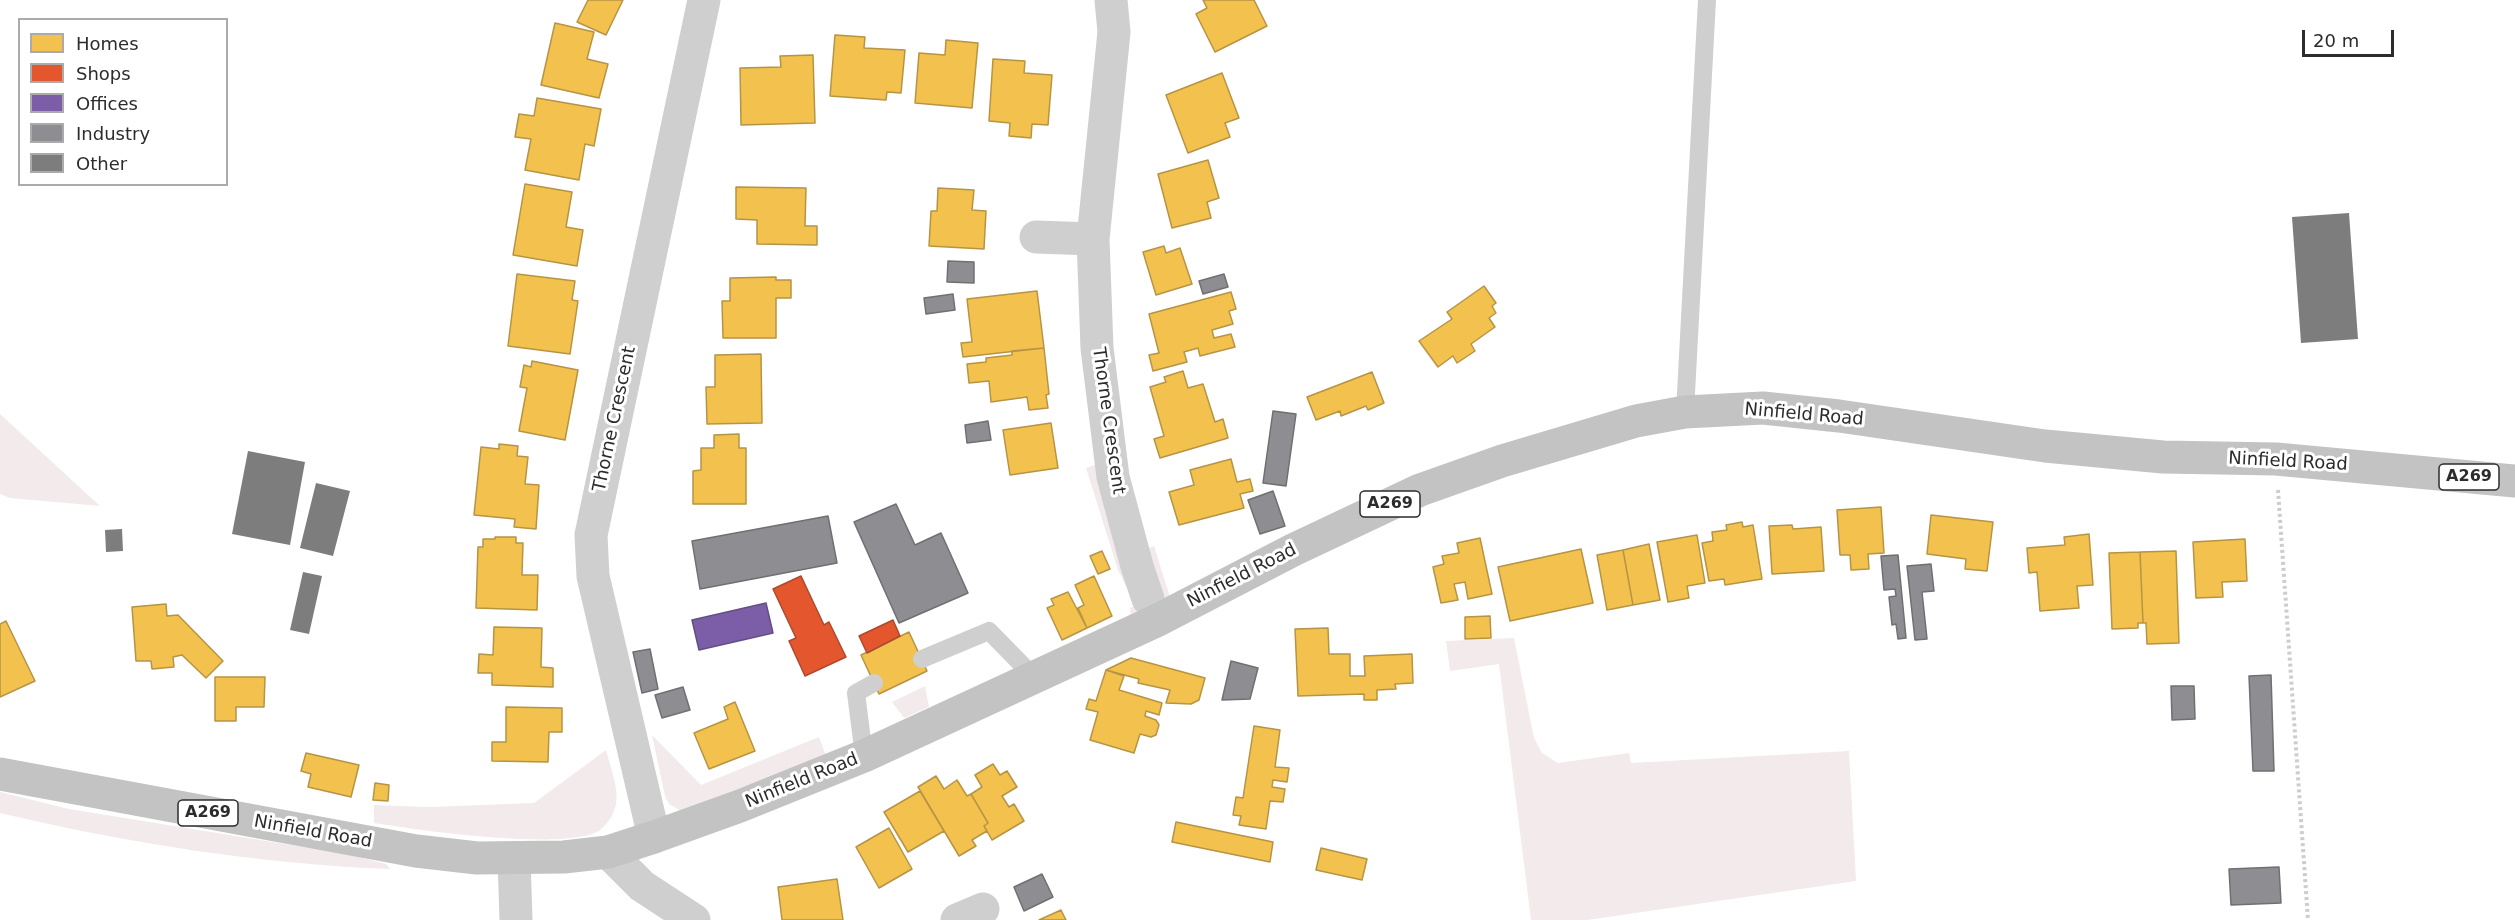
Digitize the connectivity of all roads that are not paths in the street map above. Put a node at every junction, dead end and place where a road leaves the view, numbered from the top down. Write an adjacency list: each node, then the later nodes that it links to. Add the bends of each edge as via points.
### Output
1 (704, 0): 14 (street, Thorne Crescent, via 591,535 593,576)
2 (1111, 0): 5 (street, Thorne Crescent, via 1114,32)
3 (1707, 0): 6 (lane)
4 (1036, 237): 5 (street)
5 (1093, 239): 8 (street, Thorne Crescent, via 1096,348 1113,477)
6 (1685, 412): 7 (main road, Ninfield Road / A269, via 1763,408 2045,446 2163,457 2276,459); 10 (main road, Ninfield Road / A269, via 1636,421 1420,490)
7 (2515, 481)
8 (1148, 599)
9 (922, 659): 10 (lane, via 989,631)
10 (1035, 678): 12 (main road, Ninfield Road / A269)
11 (874, 683): 12 (lane, via 856,693)
12 (864, 756): 14 (main road, Ninfield Road / A269)
13 (0, 774): 16 (main road, Ninfield Road / A269, via 416,851)
14 (654, 837): 15 (main road, Ninfield Road / A269)
15 (608, 852): 16 (main road, Ninfield Road / A269); 18 (street, via 642,886)
16 (514, 858): 17 (street)
17 (516, 920)
18 (694, 920)

